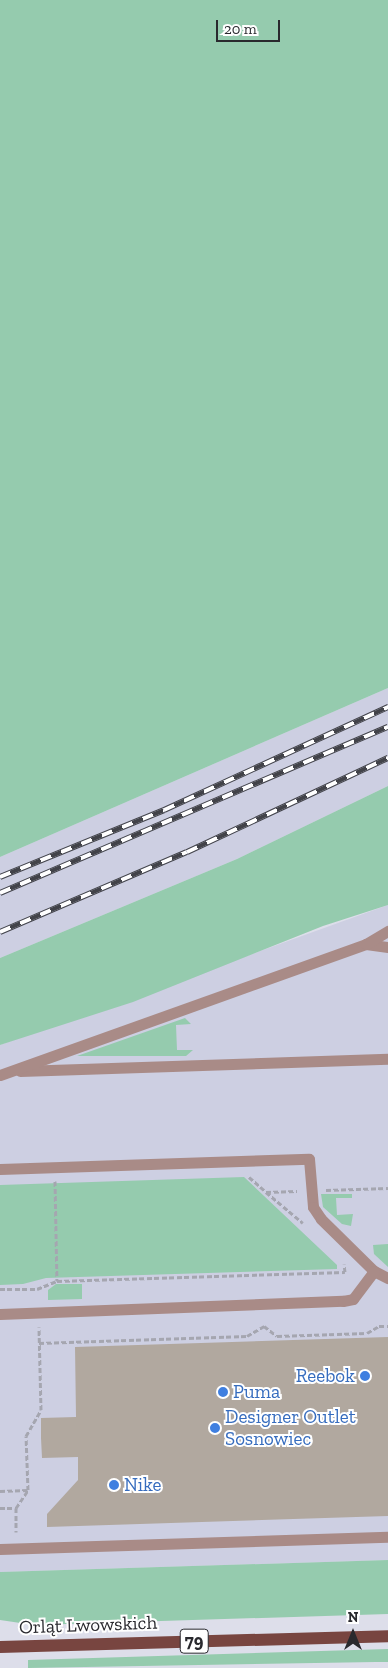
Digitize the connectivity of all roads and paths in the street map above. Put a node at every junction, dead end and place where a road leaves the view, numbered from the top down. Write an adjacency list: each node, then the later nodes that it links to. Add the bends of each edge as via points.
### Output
1 (388, 931): 2 (lane)
2 (366, 944): 3 (lane); 5 (lane)
3 (388, 948)
4 (388, 1059): 5 (lane)
5 (5, 1073)
6 (0, 1169): 12 (lane, via 309,1159)
7 (244, 1173): 13 (path)
8 (46, 1180): 9 (path)
9 (55, 1180): 10 (path); 18 (path)
10 (65, 1180)
11 (388, 1188): 12 (path)
12 (310, 1191): 13 (path); 16 (lane, via 313,1207 321,1219)
13 (266, 1192): 14 (path)
14 (308, 1228)
15 (338, 1256): 18 (path, via 344,1262 345,1272)
16 (374, 1271): 17 (lane); 21 (lane, via 353,1299 343,1301)
17 (388, 1278)
18 (57, 1281): 19 (path)
19 (37, 1289): 20 (path); 21 (path)
20 (0, 1290)
21 (38, 1312): 22 (lane); 24 (path)
22 (0, 1314)
23 (388, 1326): 24 (path, via 379,1326 367,1333 277,1336 264,1326 247,1336)
24 (39, 1342): 25 (path, via 41,1410 26,1436)
25 (28, 1490): 26 (path); 27 (path, via 16,1508)
26 (0, 1491)
27 (0, 1508)
28 (388, 1536): 29 (lane)
29 (0, 1549)
30 (388, 1636): 31 (main road, Orląt Lwowskich / 79)
31 (0, 1647)

